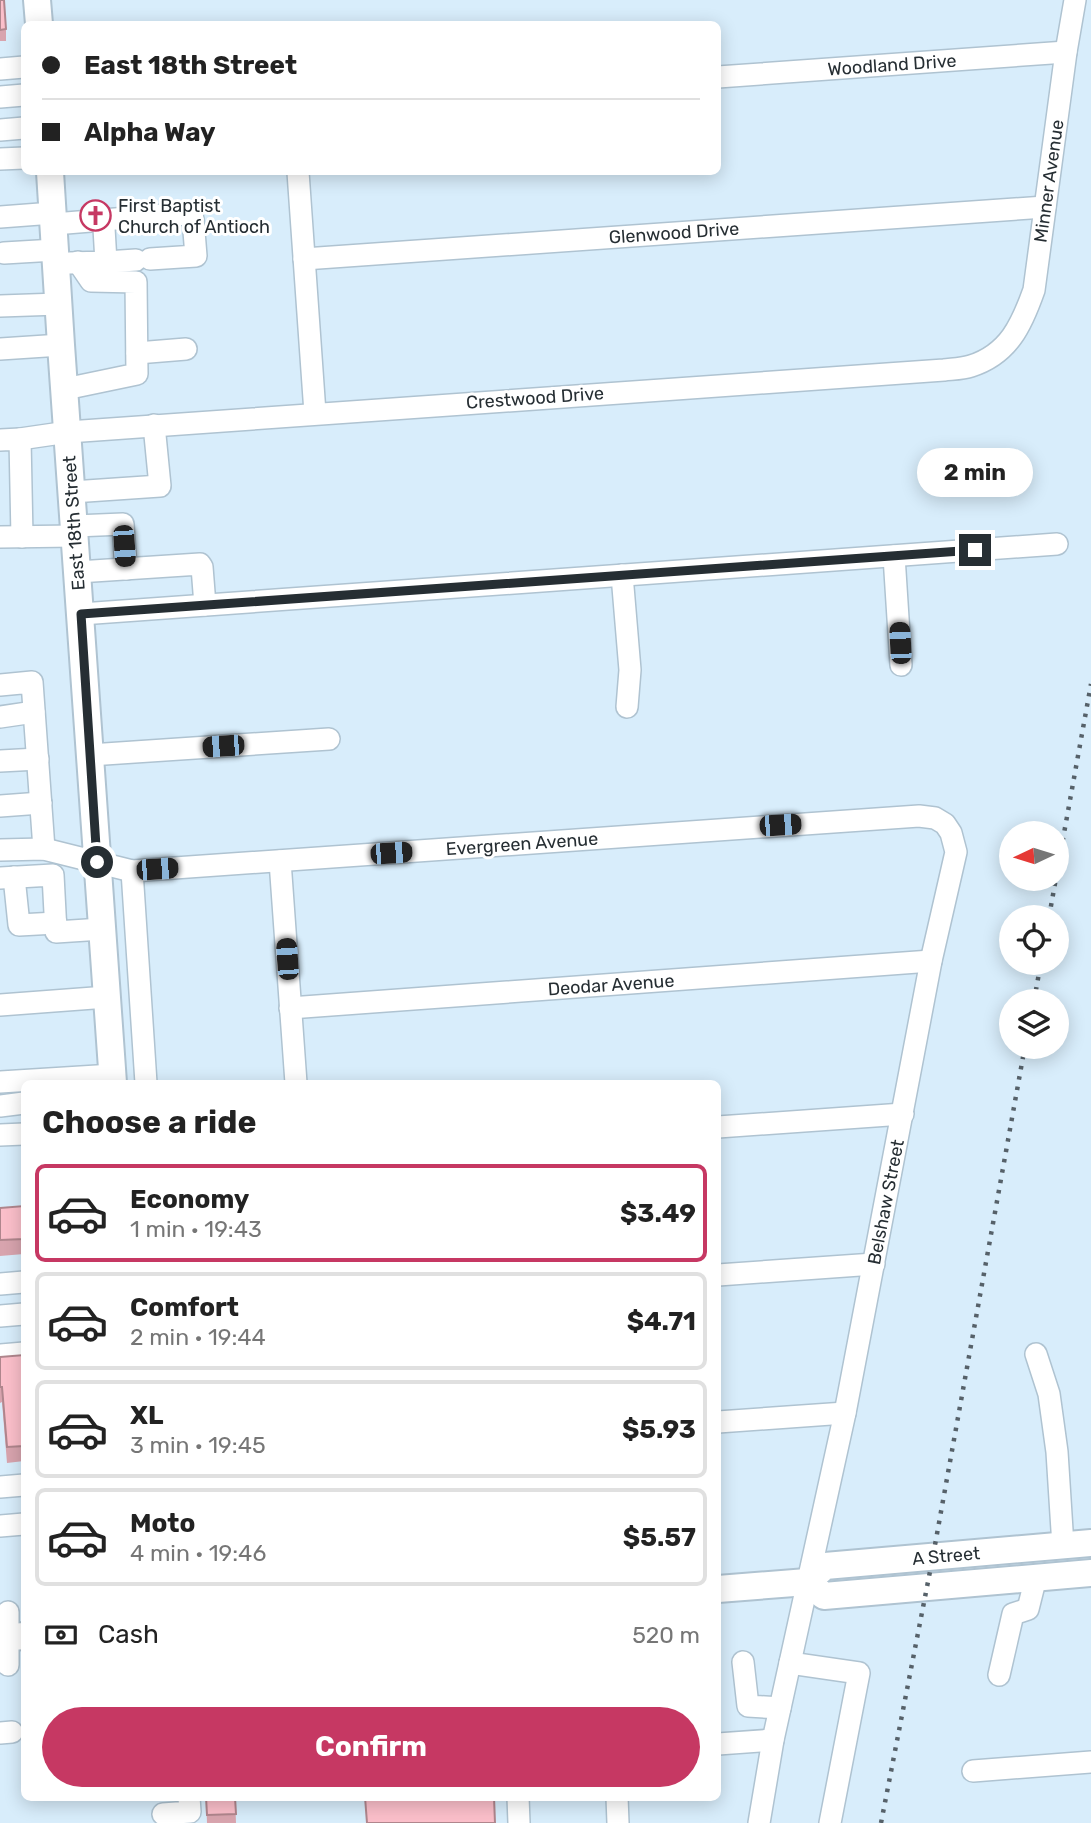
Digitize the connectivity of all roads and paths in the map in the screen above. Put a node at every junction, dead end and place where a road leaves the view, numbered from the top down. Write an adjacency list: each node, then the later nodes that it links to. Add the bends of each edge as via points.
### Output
1 (37, 0): 3 (main road)
2 (1075, 0): 4 (street, Minner Avenue)
3 (39, 21)
4 (1066, 52): 7 (street, Woodland Drive); 16 (street, Minner Avenue)
5 (21, 67): 6 (street)
6 (0, 69)
7 (721, 77)
8 (21, 95): 9 (street)
9 (0, 97)
10 (21, 128): 11 (street)
11 (0, 130)
12 (21, 158): 13 (street)
13 (0, 159)
14 (50, 175): 18 (main road, East 18th Street)
15 (298, 175): 22 (street)
16 (1045, 207): 22 (street, Glenwood Drive); 29 (street, Minner Avenue, via 1034,290 1015,334)
17 (0, 216): 18 (street)
18 (54, 218): 21 (main road, East 18th Street); 23 (street, via 176,214 193,219 196,256)
19 (104, 228): 23 (street)
20 (4, 253): 21 (street)
21 (63, 259): 23 (street); 24 (main road, East 18th Street); 30 (street, via 91,281 136,282)
22 (304, 259): 32 (street)
23 (106, 262)
24 (58, 304): 25 (street); 26 (main road, East 18th Street)
25 (0, 306)
26 (61, 345): 27 (street); 31 (main road, East 18th Street)
27 (0, 349)
28 (186, 349): 30 (street)
29 (999, 352): 32 (street, Crestwood Drive, via 971,366 944,370)
30 (137, 353): 31 (street, via 137,374)
31 (65, 389): 34 (main road, East 18th Street)
32 (315, 413): 33 (street, Crestwood Drive)
33 (154, 425): 34 (street, Crestwood Drive); 36 (street, via 160,486)
34 (68, 432): 35 (street, Crestwood Drive); 36 (main road, East 18th Street)
35 (10, 439): 39 (street)
36 (72, 492): 37 (main road, East 18th Street)
37 (75, 531): 39 (street); 42 (street, via 123,524); 43 (main road, East 18th Street)
38 (0, 537): 39 (street)
39 (22, 537)
40 (1057, 544): 41 (street)
41 (894, 556): 44 (street); 47 (street)
42 (126, 569): 43 (street); 45 (street, via 201,564)
43 (78, 572): 46 (main road, East 18th Street)
44 (622, 575): 45 (street); 49 (street, via 630,670)
45 (205, 605): 46 (street)
46 (81, 614): 53 (main road, East 18th Street)
47 (901, 665)
48 (0, 685): 50 (street, via 32,682)
49 (627, 706)
50 (34, 712): 51 (street); 54 (street)
51 (0, 717)
52 (329, 739): 53 (street)
53 (90, 755): 62 (main road, East 18th Street)
54 (38, 759): 55 (street); 56 (street)
55 (0, 761)
56 (41, 803): 57 (street); 59 (street)
57 (0, 806)
58 (945, 824): 61 (street, Evergreen Avenue, via 919,816); 67 (street, Belshaw Street, via 956,852)
59 (44, 849): 60 (street, Evergreen Avenue); 62 (street, Evergreen Avenue)
60 (0, 850)
61 (280, 861): 63 (street, Evergreen Avenue); 70 (street)
62 (97, 862): 63 (street, Evergreen Avenue); 66 (main road, East 18th Street)
63 (132, 871): 73 (street)
64 (7, 878): 65 (street, via 19,925); 65 (street, via 53,874)
65 (56, 923): 66 (street, via 56,932)
66 (102, 929): 68 (main road, East 18th Street)
67 (931, 961): 70 (street, Deodar Avenue); 79 (street, Belshaw Street)
68 (107, 997): 69 (street); 71 (main road, East 18th Street)
69 (0, 1006)
70 (290, 1008): 74 (street)
71 (113, 1079): 72 (street)
72 (75, 1080)
73 (146, 1080)
74 (296, 1080)
75 (21, 1081): 76 (street)
76 (0, 1082)
77 (21, 1103): 78 (street)
78 (0, 1106)
79 (903, 1114): 80 (street); 83 (street, Belshaw Street)
80 (721, 1127)
81 (21, 1134): 82 (street)
82 (0, 1135)
83 (874, 1264): 84 (street); 92 (street, Belshaw Street)
84 (721, 1275)
85 (21, 1282): 86 (street)
86 (0, 1284)
87 (21, 1314): 88 (street)
88 (0, 1316)
89 (21, 1353): 91 (street)
90 (1036, 1354): 99 (street, via 1049,1394)
91 (0, 1355)
92 (845, 1413): 93 (street); 102 (street, Belshaw Street)
93 (721, 1422)
94 (21, 1485): 95 (street)
95 (0, 1488)
96 (21, 1524): 97 (street)
97 (0, 1526)
98 (1091, 1543): 99 (main road, A Street)
99 (1063, 1546): 102 (main road, A Street, via 825,1566)
100 (1091, 1573): 101 (main road, A Street)
101 (1036, 1577): 102 (main road, A Street, via 824,1596); 108 (street, via 1028,1609 1013,1614)
102 (807, 1582): 103 (main road, A Street); 106 (street, Belshaw Street)
103 (721, 1588)
104 (10, 1631): 107 (street)
105 (743, 1662): 109 (street, via 748,1706)
106 (790, 1663): 109 (street, Belshaw Street); 121 (street, via 859,1673)
107 (8, 1665)
108 (999, 1675)
109 (780, 1708): 110 (street, Belshaw Street)
110 (773, 1740): 111 (street); 120 (street, Belshaw Street)
111 (721, 1744)
112 (1091, 1762): 113 (street)
113 (973, 1771)
114 (189, 1801): 117 (street, via 190,1812)
115 (518, 1801): 118 (street)
116 (617, 1801): 119 (street)
117 (163, 1812)
118 (519, 1823)
119 (618, 1823)
120 (759, 1823)
121 (830, 1823)

